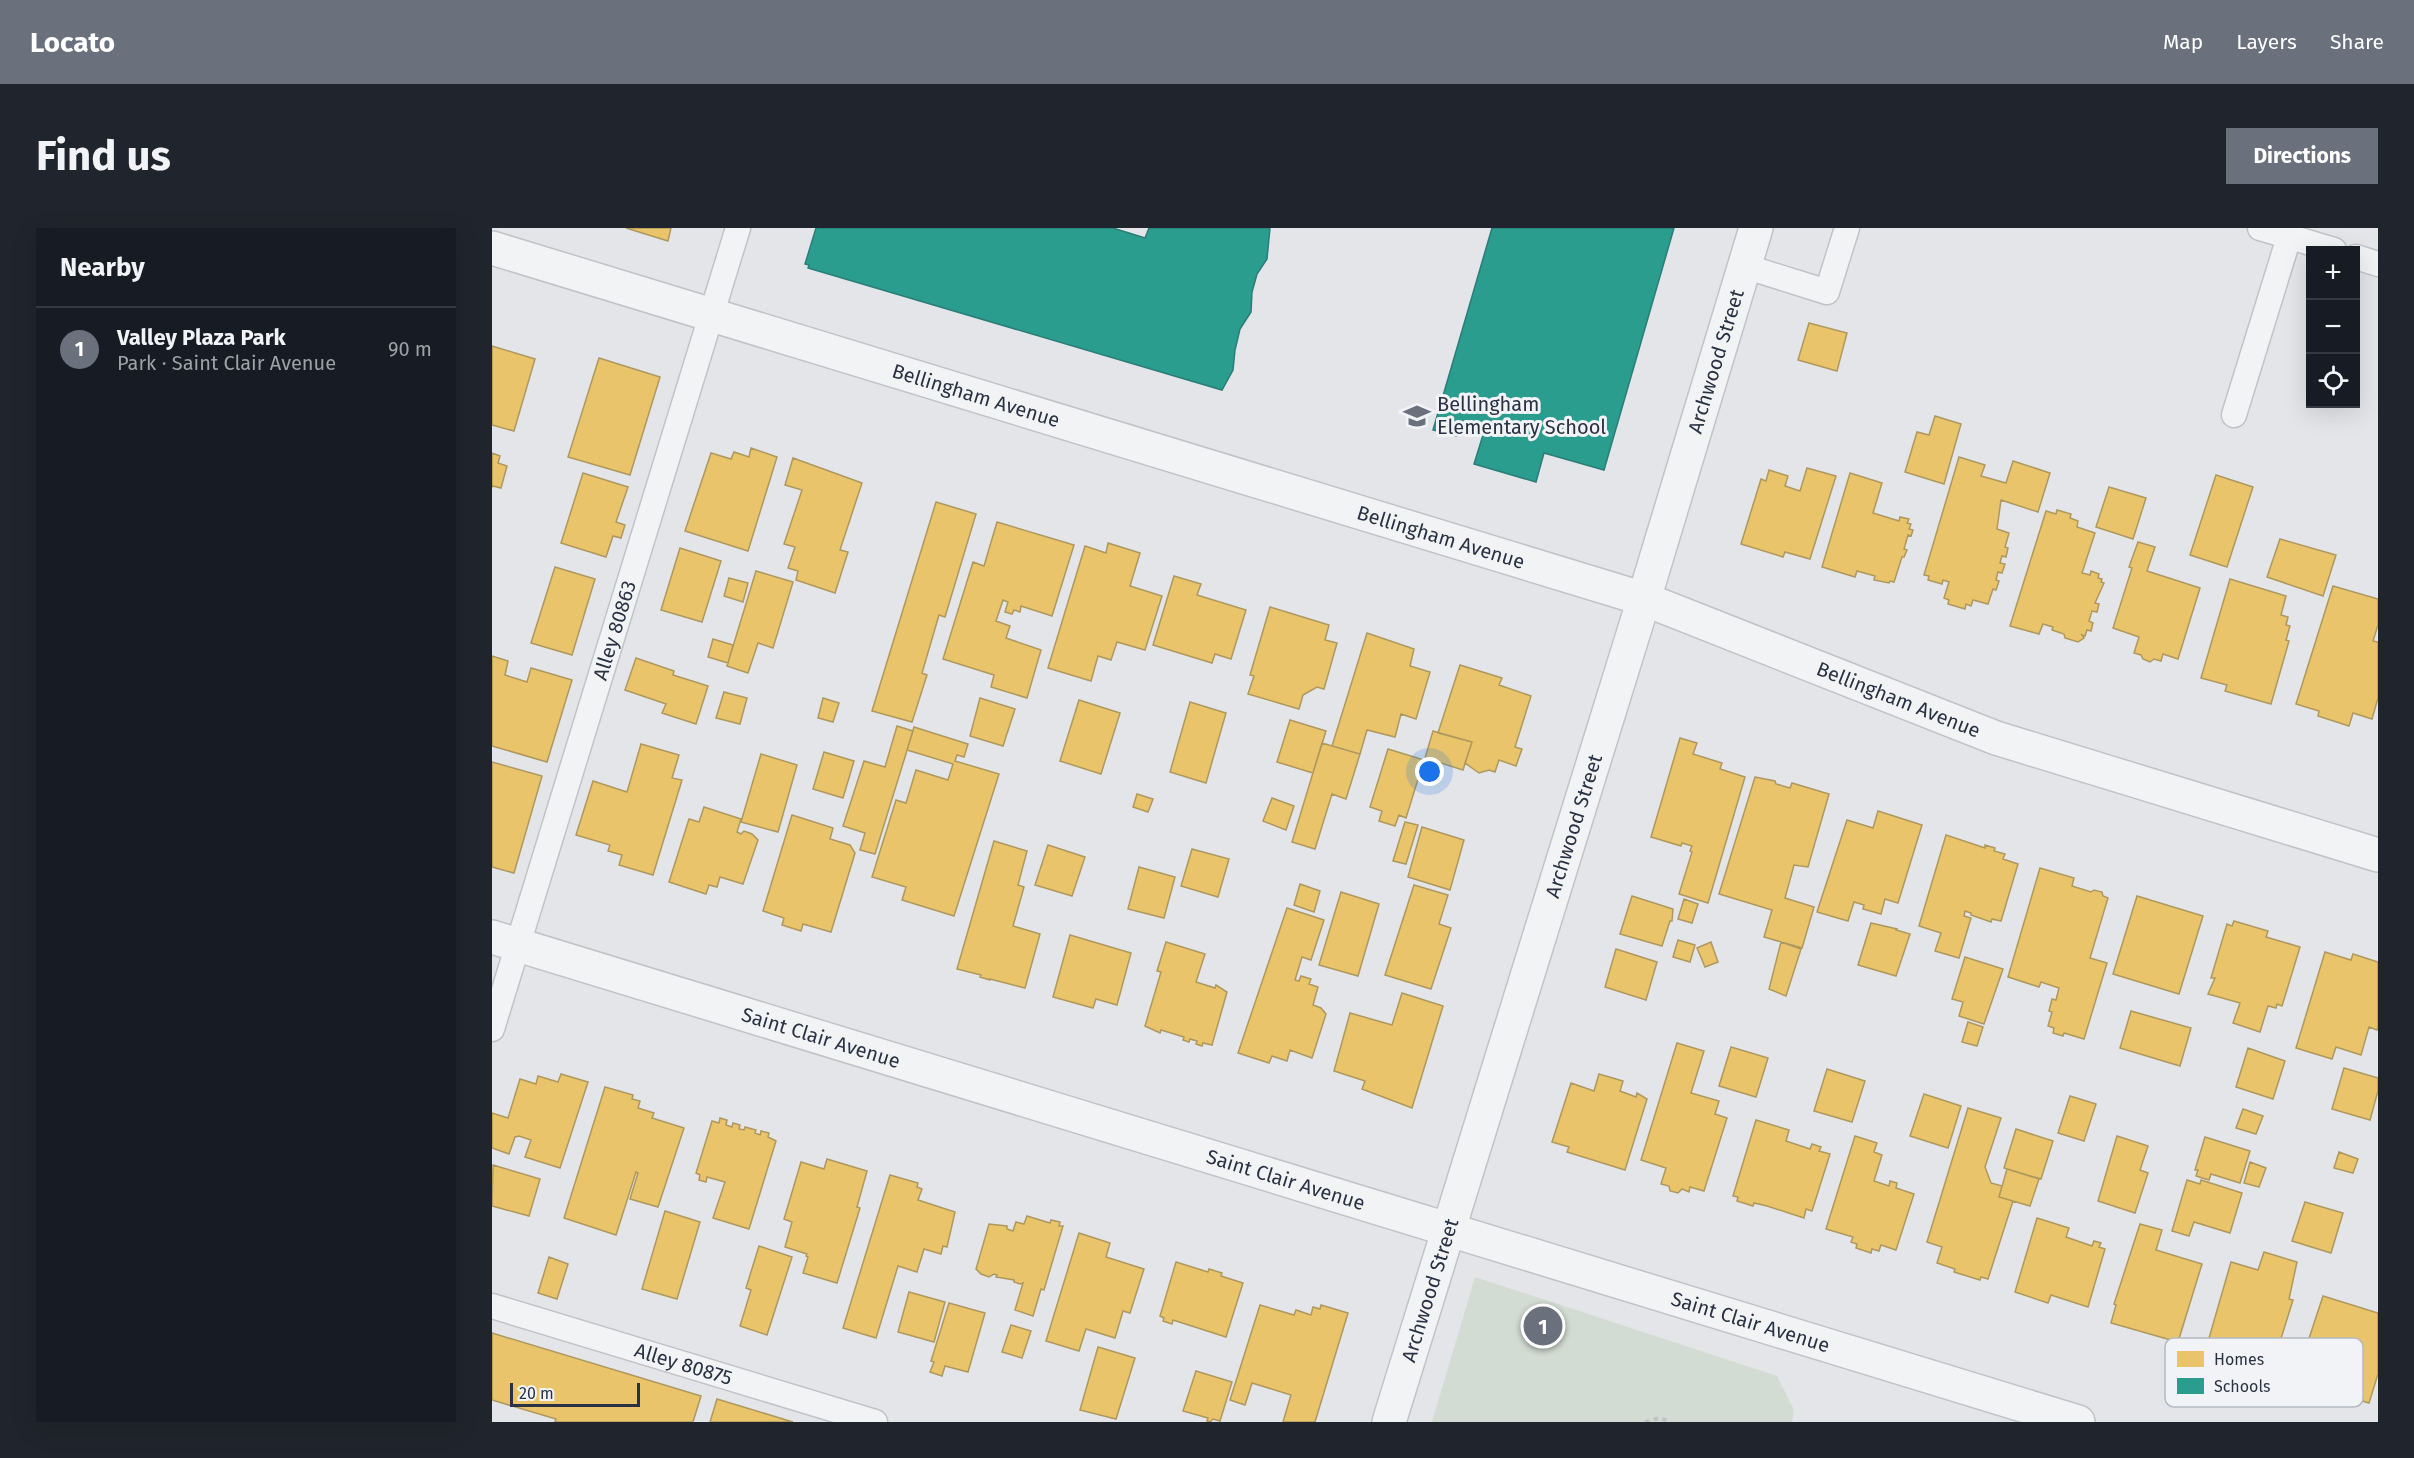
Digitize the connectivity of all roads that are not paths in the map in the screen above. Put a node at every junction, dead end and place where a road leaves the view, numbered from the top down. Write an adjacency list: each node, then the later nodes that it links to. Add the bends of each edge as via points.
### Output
1 (738, 228): 11 (lane, Alley 80863)
2 (1756, 228): 10 (street, Archwood Street)
3 (1847, 228): 10 (lane, via 1827,292)
4 (2260, 228): 5 (lane)
5 (2289, 237): 6 (lane); 12 (lane)
6 (2320, 246)
7 (492, 248): 11 (street, Bellingham Avenue)
8 (2360, 259): 9 (lane)
9 (2378, 264)
10 (1744, 266): 13 (street, Archwood Street)
11 (711, 315): 13 (street, Bellingham Avenue); 15 (lane, Alley 80863)
12 (2234, 415)
13 (1644, 599): 14 (street, Bellingham Avenue, via 1996,738); 17 (street, Archwood Street)
14 (2378, 855)
15 (505, 942): 16 (lane, Alley 80863); 17 (street, Saint Clair Avenue)
16 (492, 1029)
17 (1449, 1230): 20 (street, Archwood Street); 21 (street, Saint Clair Avenue)
18 (492, 1306): 19 (lane, Alley 80875)
19 (875, 1422)
20 (1389, 1422)
21 (2078, 1422)

